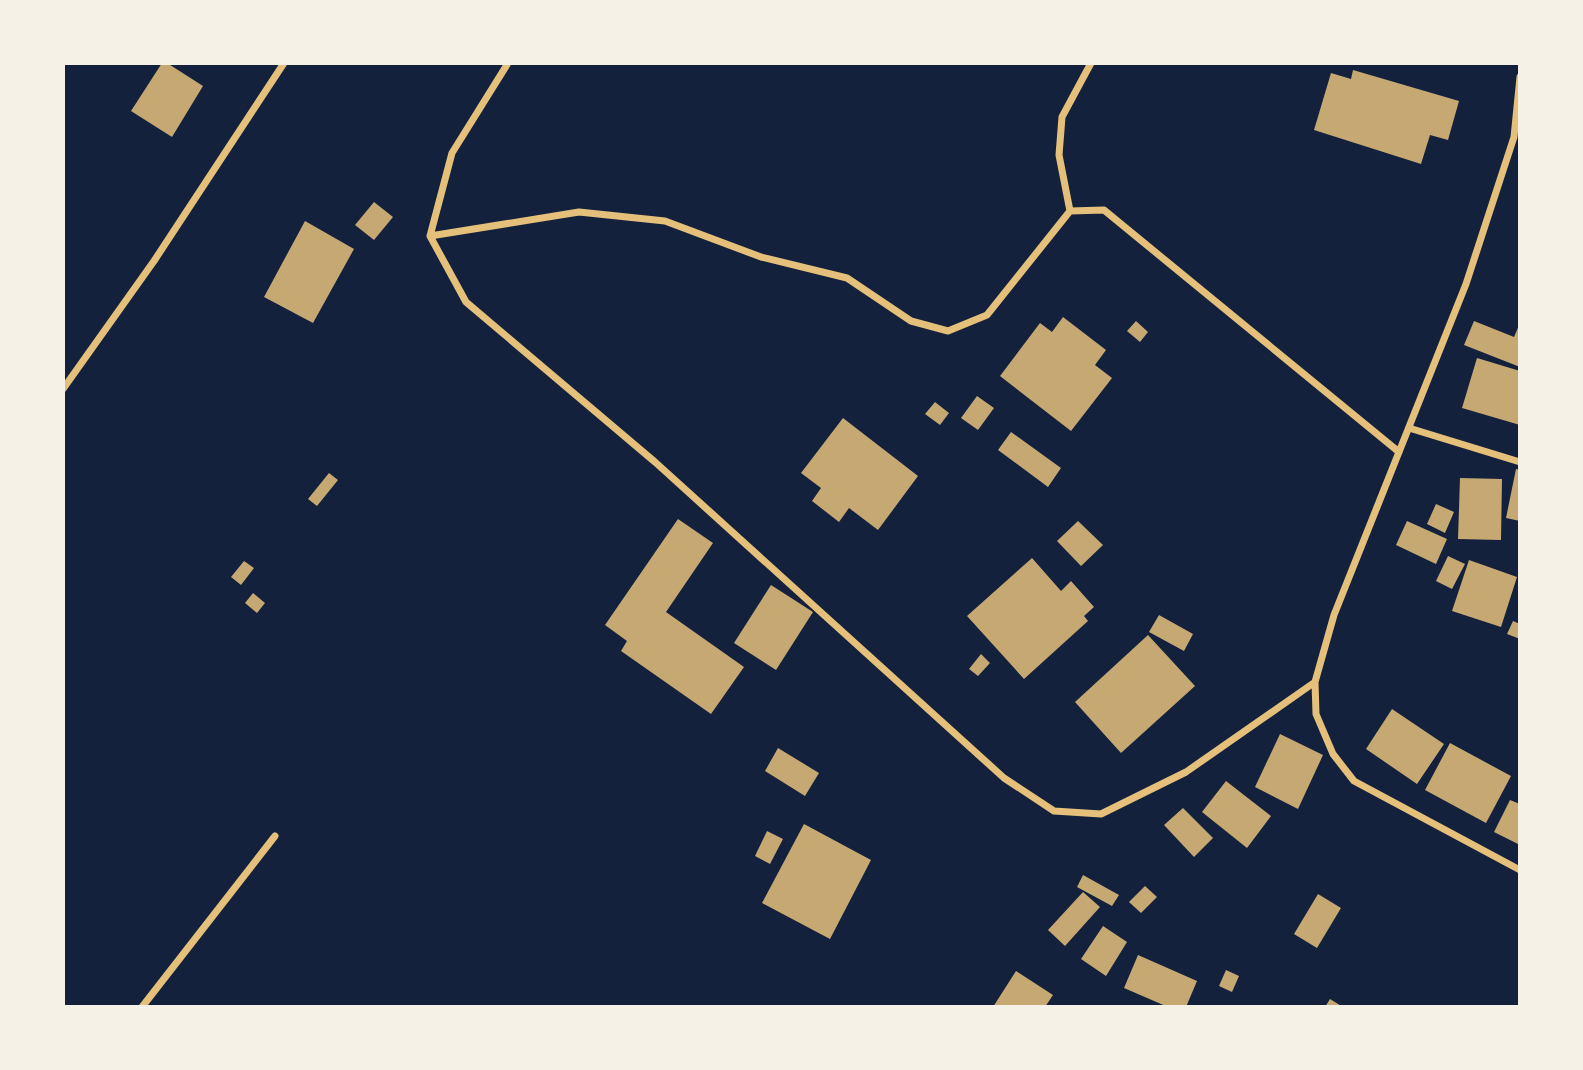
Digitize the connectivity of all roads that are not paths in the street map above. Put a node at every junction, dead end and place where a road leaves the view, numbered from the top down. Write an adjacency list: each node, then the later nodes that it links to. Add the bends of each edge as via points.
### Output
1 (284, 63): 7 (street)
2 (508, 63): 6 (street, via 452,153)
3 (1091, 63): 5 (street, via 1062,117 1059,155)
4 (1520, 77): 8 (street, via 1514,137 1466,284)
5 (1070, 211): 6 (street, via 988,315 948,331 911,321 846,278 761,257 665,221 579,212); 9 (street, via 1104,210)
6 (430, 236): 11 (street, via 466,302 655,462 1004,778 1054,811 1101,814 1186,772)
7 (63, 389)
8 (1409, 428): 9 (street); 10 (street)
9 (1399, 452): 11 (street, via 1334,615)
10 (1520, 462)
11 (1315, 682): 13 (street, via 1316,714 1333,754 1354,781)
12 (275, 835): 14 (street)
13 (1520, 870)
14 (142, 1007)

